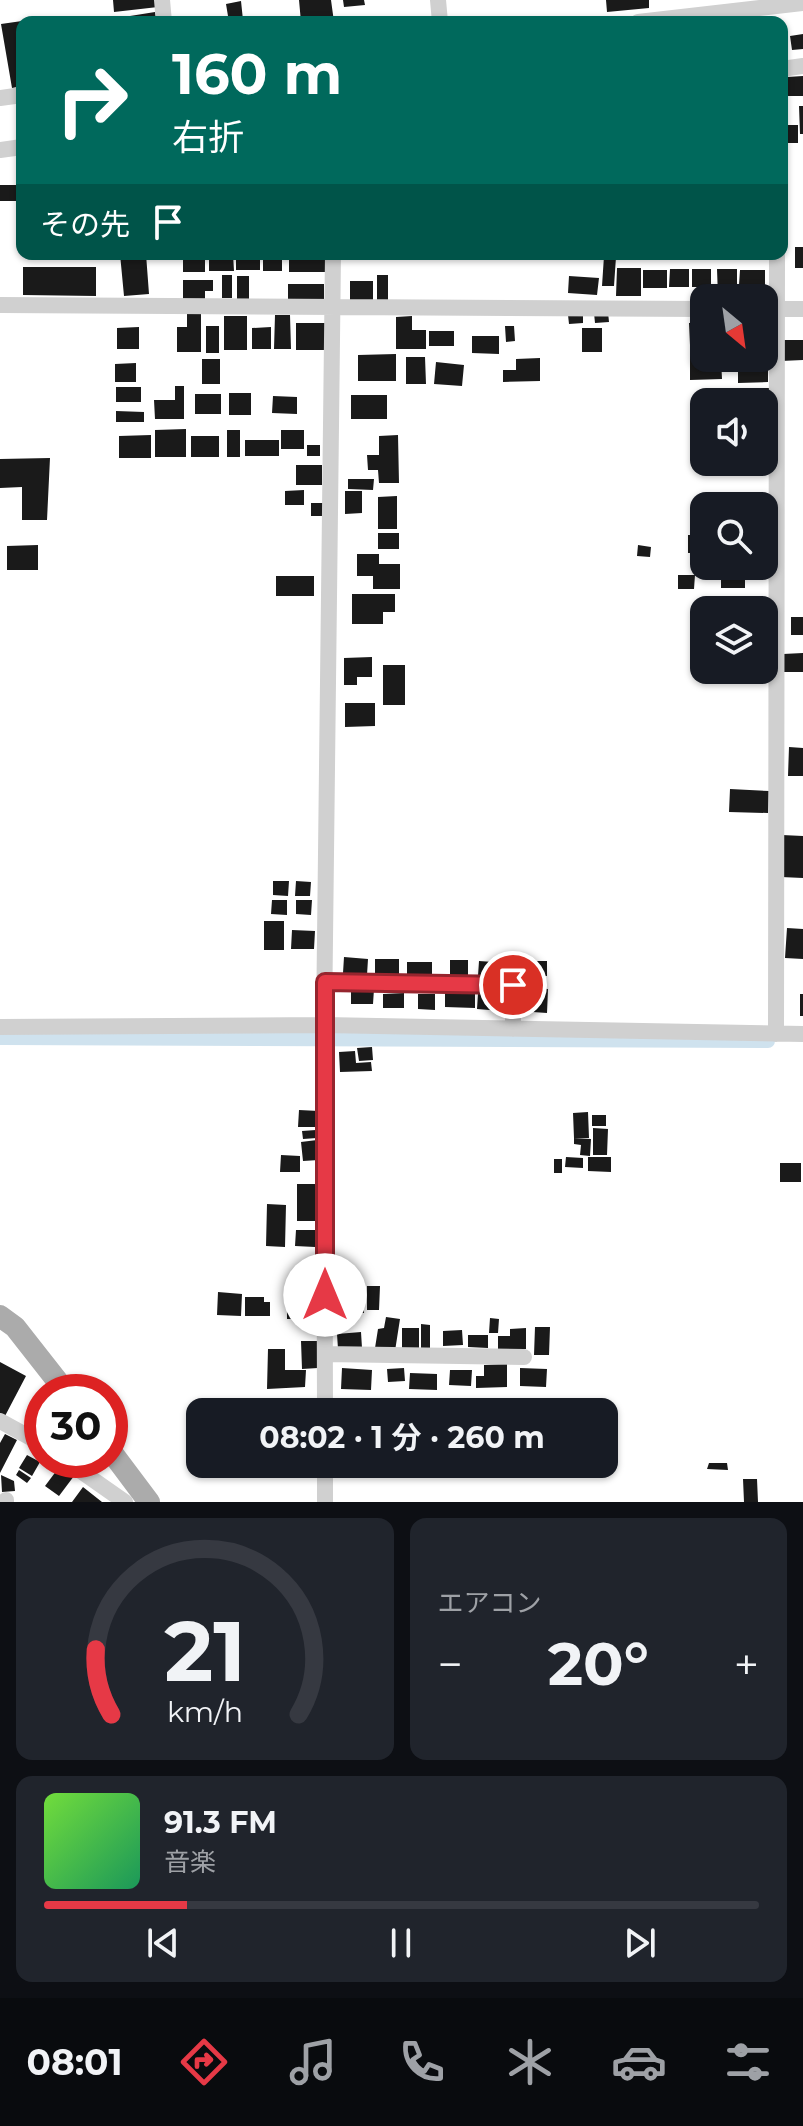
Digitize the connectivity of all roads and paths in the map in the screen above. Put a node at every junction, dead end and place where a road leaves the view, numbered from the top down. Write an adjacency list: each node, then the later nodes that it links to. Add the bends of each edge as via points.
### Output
1 (803, 3): 2 (street)
2 (690, 16)
3 (333, 260): 7 (street)
4 (776, 260): 5 (street)
5 (773, 284)
6 (0, 305): 7 (street)
7 (333, 309): 8 (street); 12 (street)
8 (690, 309)
9 (778, 309): 10 (street)
10 (803, 309)
11 (771, 372): 16 (street)
12 (325, 982): 13 (street); 15 (street, via 513,985)
13 (324, 1025): 14 (street); 15 (street); 19 (street)
14 (0, 1027)
15 (513, 1029): 16 (street)
16 (776, 1034): 17 (street)
17 (803, 1034)
18 (0, 1316): 21 (main road)
19 (325, 1354): 20 (street); 22 (street)
20 (524, 1357)
21 (52, 1374)
22 (325, 1398)
23 (0, 1421): 24 (street)
24 (24, 1434)
25 (128, 1474): 29 (main road)
26 (91, 1478): 28 (street)
27 (325, 1478): 30 (street)
28 (125, 1502)
29 (149, 1502)
30 (325, 1502)

